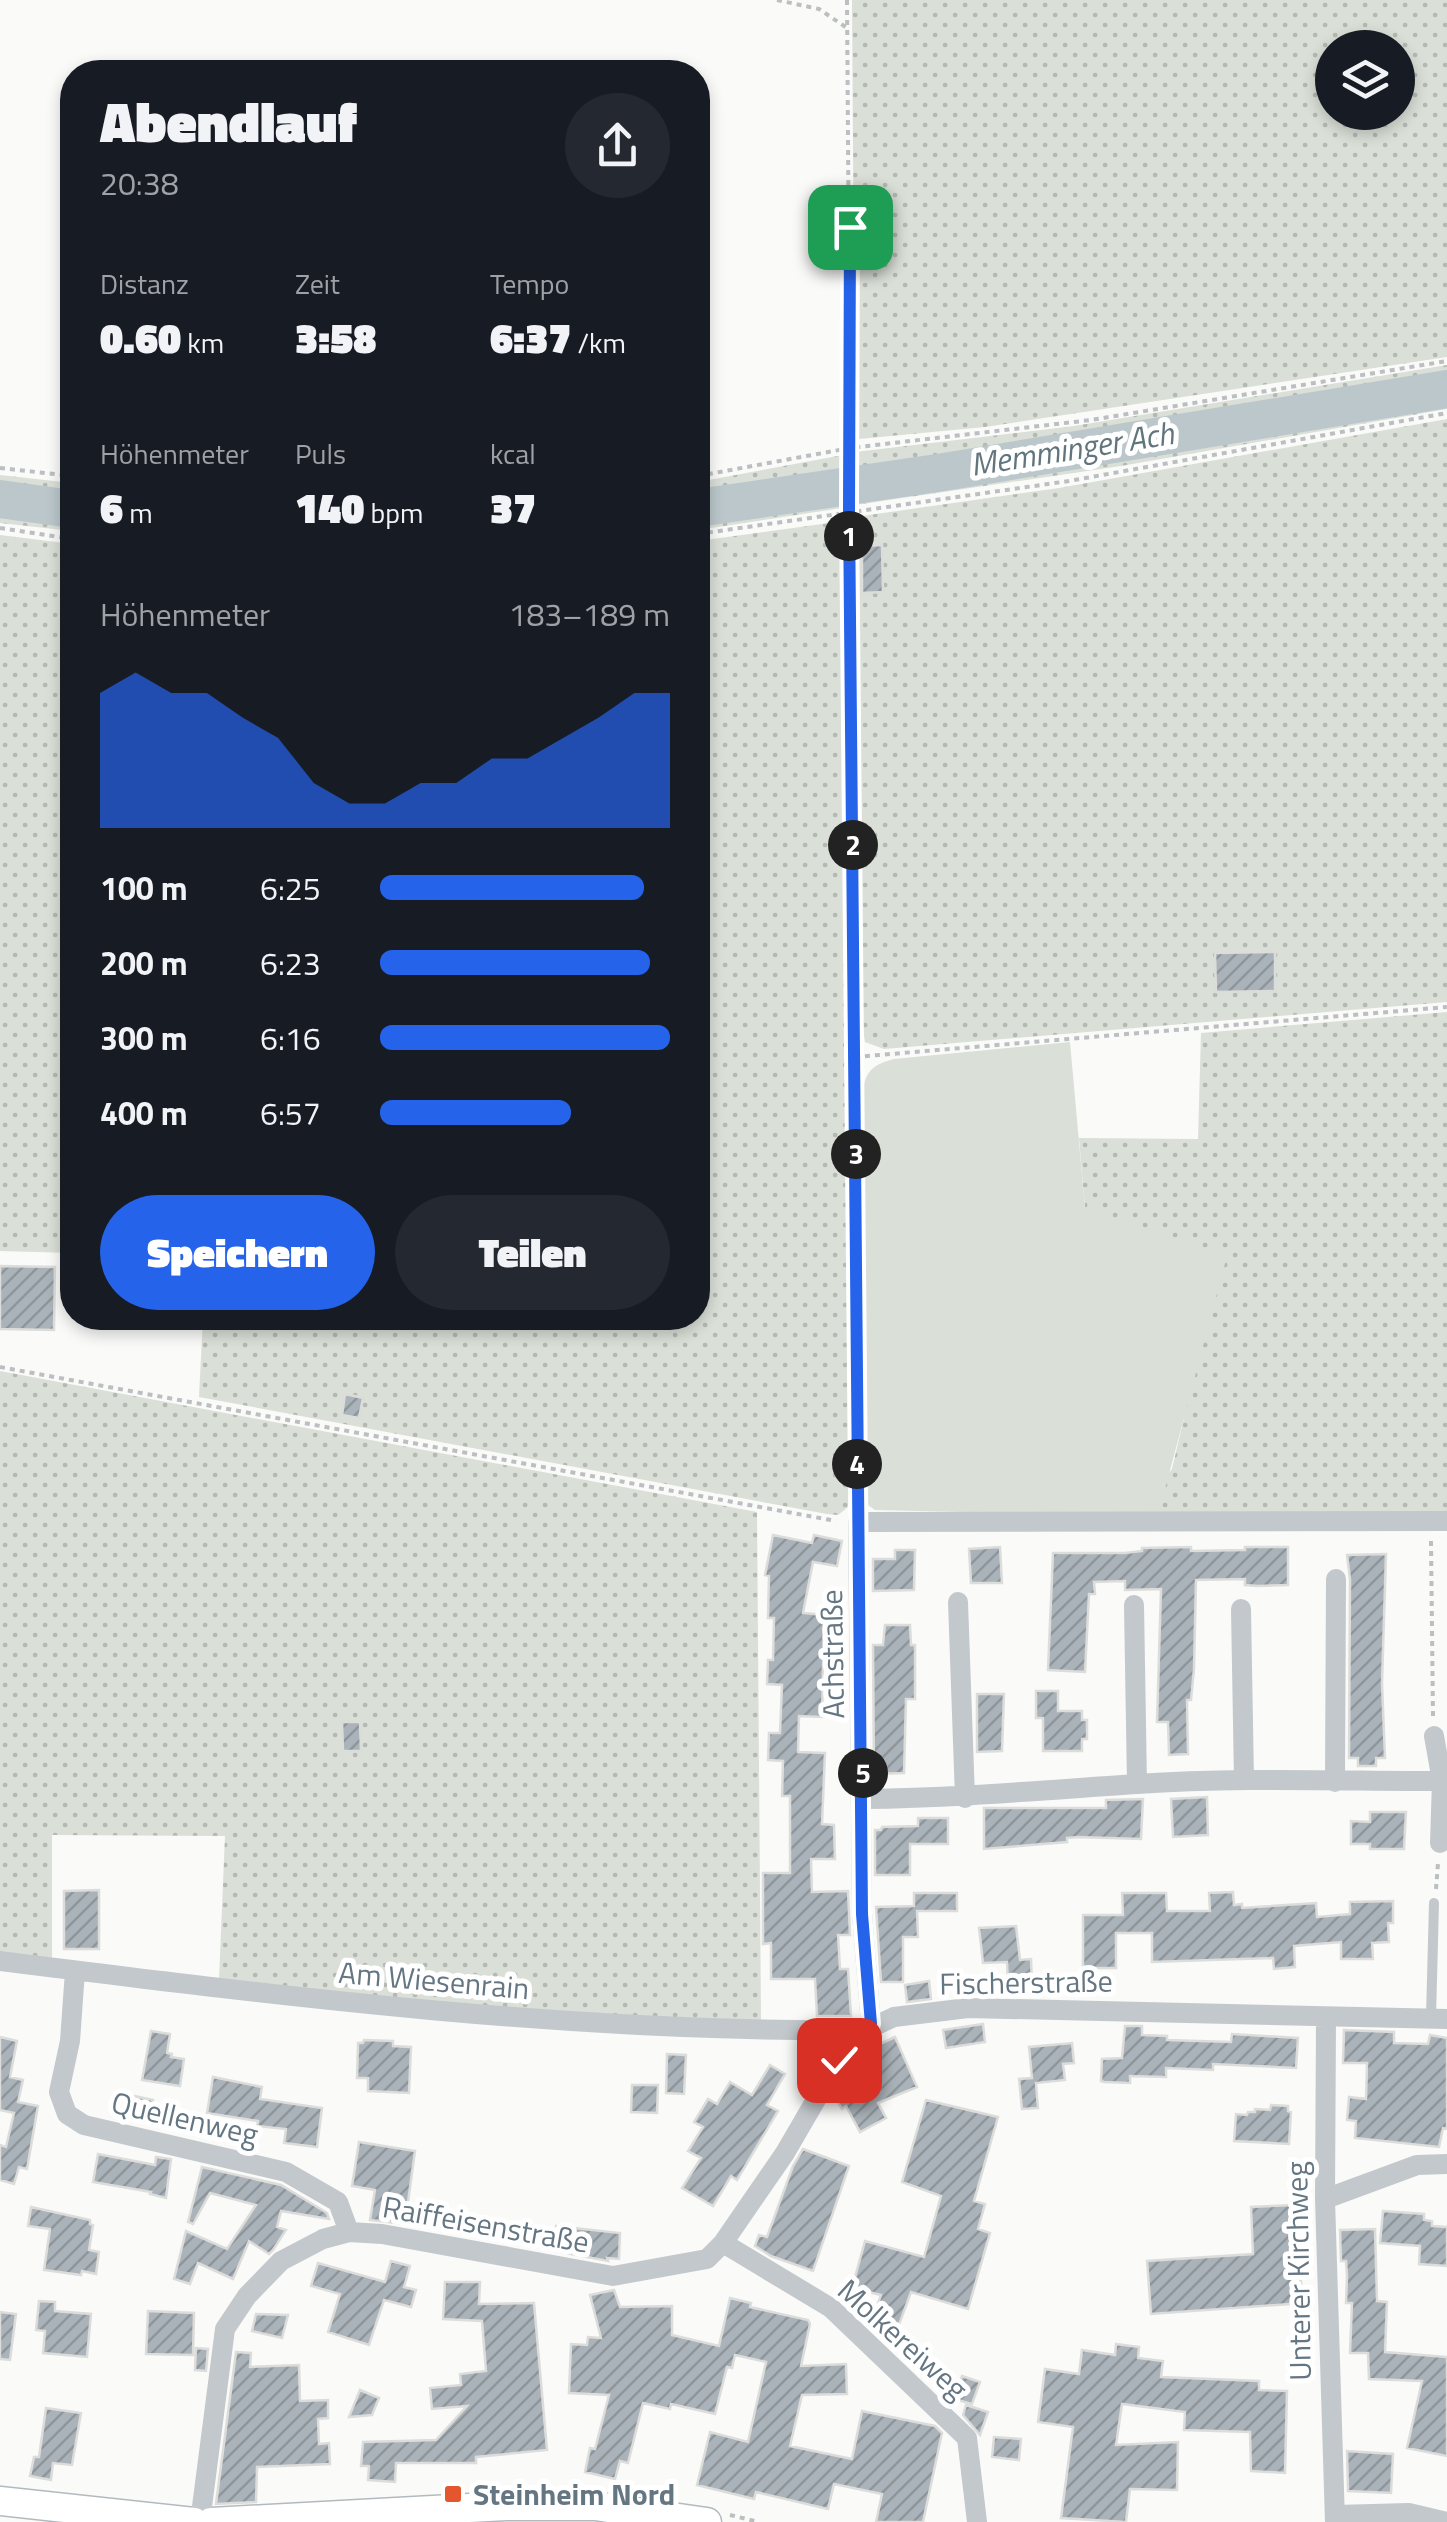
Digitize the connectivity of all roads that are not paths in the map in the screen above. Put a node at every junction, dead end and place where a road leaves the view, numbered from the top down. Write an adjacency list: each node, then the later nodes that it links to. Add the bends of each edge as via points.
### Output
1 (1439, 1521): 12 (street, Achstraße, via 858,1522)
2 (1336, 1579): 9 (street)
3 (958, 1602): 11 (street)
4 (1134, 1605): 10 (street)
5 (1240, 1609): 7 (street)
6 (1434, 1736): 8 (street)
7 (1244, 1780): 9 (street); 10 (street)
8 (1442, 1780): 9 (street); 13 (street)
9 (1336, 1782)
10 (1137, 1784): 11 (street)
11 (965, 1798): 12 (street)
12 (864, 1799): 19 (street, Achstraße)
13 (1440, 1843)
14 (1434, 1903): 18 (lane)
15 (0, 1961): 16 (street, Am Wiesenrain)
16 (76, 1971): 19 (street, Am Wiesenrain, via 382,2008 756,2031); 22 (street, Quellenweg, via 58,2092 67,2114 84,2125 286,2172 338,2202)
17 (1326, 2018): 18 (street, Fischerstraße); 19 (street, Fischerstraße, via 968,2008); 21 (street, Unterer Kirchweg)
18 (1439, 2018)
19 (868, 2027): 23 (street, via 839,2060)
20 (1447, 2164): 21 (street, via 1416,2165)
21 (1324, 2199): 26 (street, Unterer Kirchweg)
22 (349, 2232): 23 (street, Raiffeisenstraße, via 612,2276 707,2259); 27 (street, Raiffeisenstraße, via 281,2261 224,2329)
23 (723, 2243): 30 (street, Molkereiweg, via 832,2308 966,2438)
24 (0, 2501): 27 (street)
25 (572, 2514): 28 (street, via 506,2506); 29 (street)
26 (1335, 2518): 31 (street, via 1409,2513)
27 (197, 2522)
28 (211, 2522)
29 (708, 2522)
30 (976, 2522)
31 (1447, 2522)

